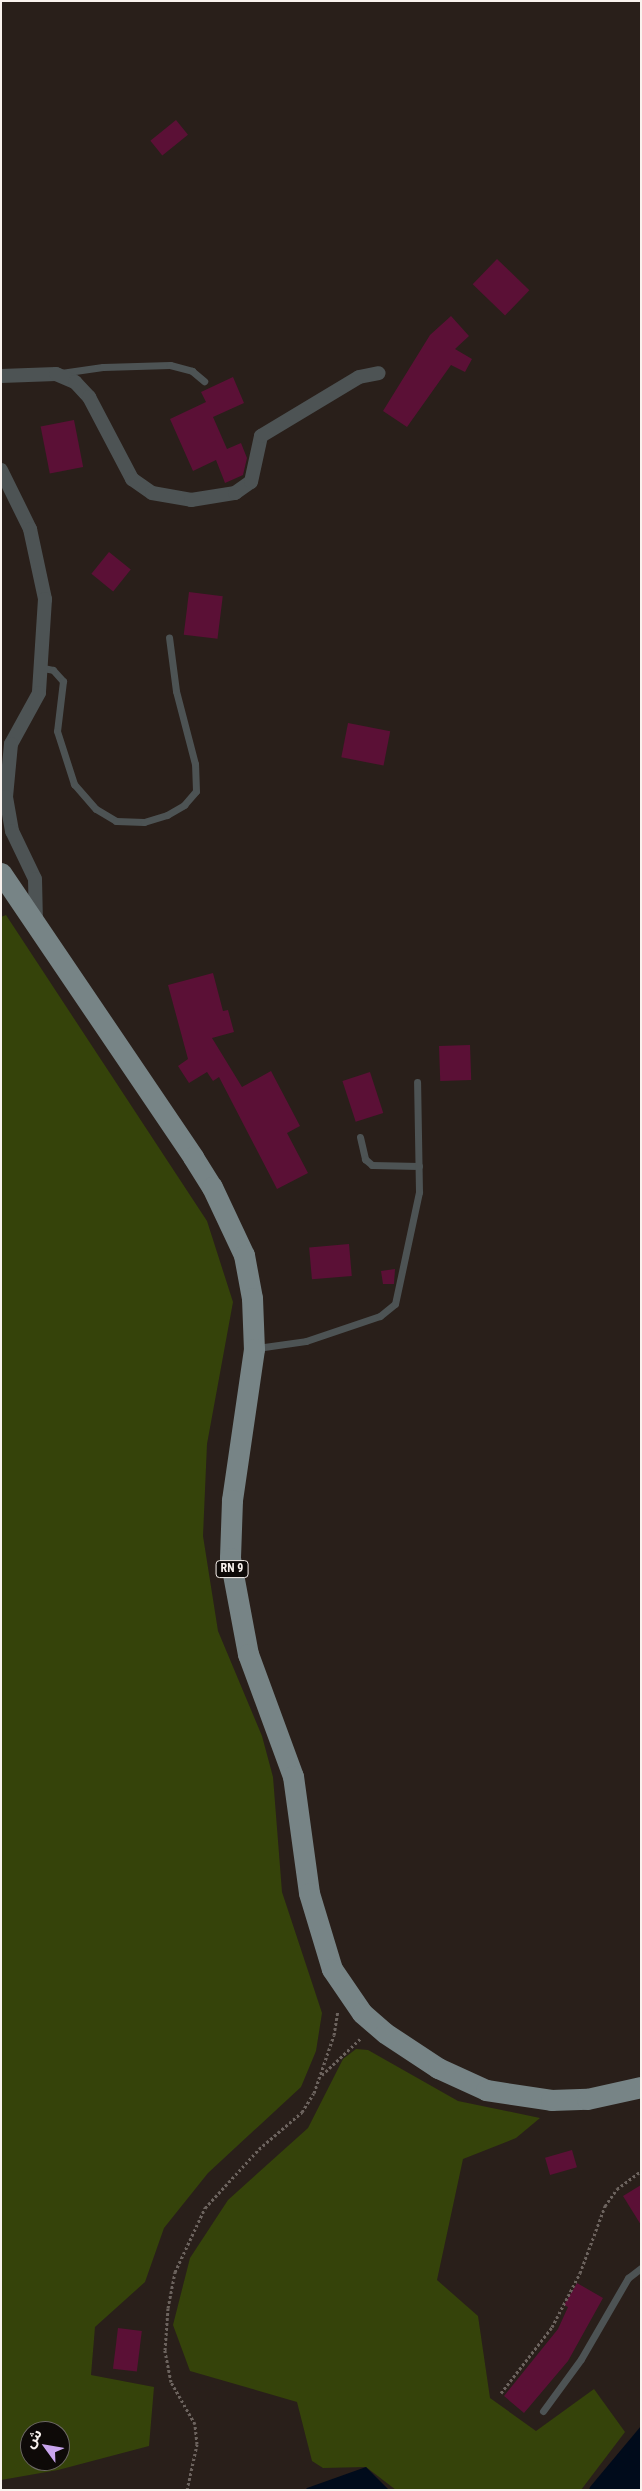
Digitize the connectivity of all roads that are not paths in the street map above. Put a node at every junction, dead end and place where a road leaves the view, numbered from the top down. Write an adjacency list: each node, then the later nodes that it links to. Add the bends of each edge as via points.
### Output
1 (379, 372): 2 (street, via 359,377 261,436 251,482 235,493 191,500 152,493 132,479 90,397 75,382)
2 (56, 374): 3 (street); 4 (lane, via 103,367 170,366 192,371)
3 (1, 376)
4 (204, 382)
5 (1, 470): 7 (street, via 30,529 45,599)
6 (170, 637): 7 (lane, via 176,691 195,764 196,791 184,805 167,815 144,822 116,821 96,809 74,784 57,731 63,681 53,670)
7 (43, 668): 9 (street, via 39,693 11,744 6,797 12,831 35,879)
8 (1, 873): 9 (main road, RN 9)
9 (36, 922): 13 (main road, RN 9, via 220,1203 244,1255 252,1298)
10 (417, 1082): 12 (lane)
11 (360, 1137): 12 (lane, via 365,1159 372,1166)
12 (419, 1166): 13 (lane, via 417,1214 397,1298 391,1310 306,1341)
13 (254, 1348): 14 (main road, RN 9, via 232,1500 230,1558 248,1654 293,1776 316,1924 332,1969 362,2012 385,2033 410,2052 457,2079 504,2094 551,2100 586,2099)
14 (640, 2088)
15 (641, 2268): 16 (lane, via 628,2278 581,2359)
16 (543, 2410)

